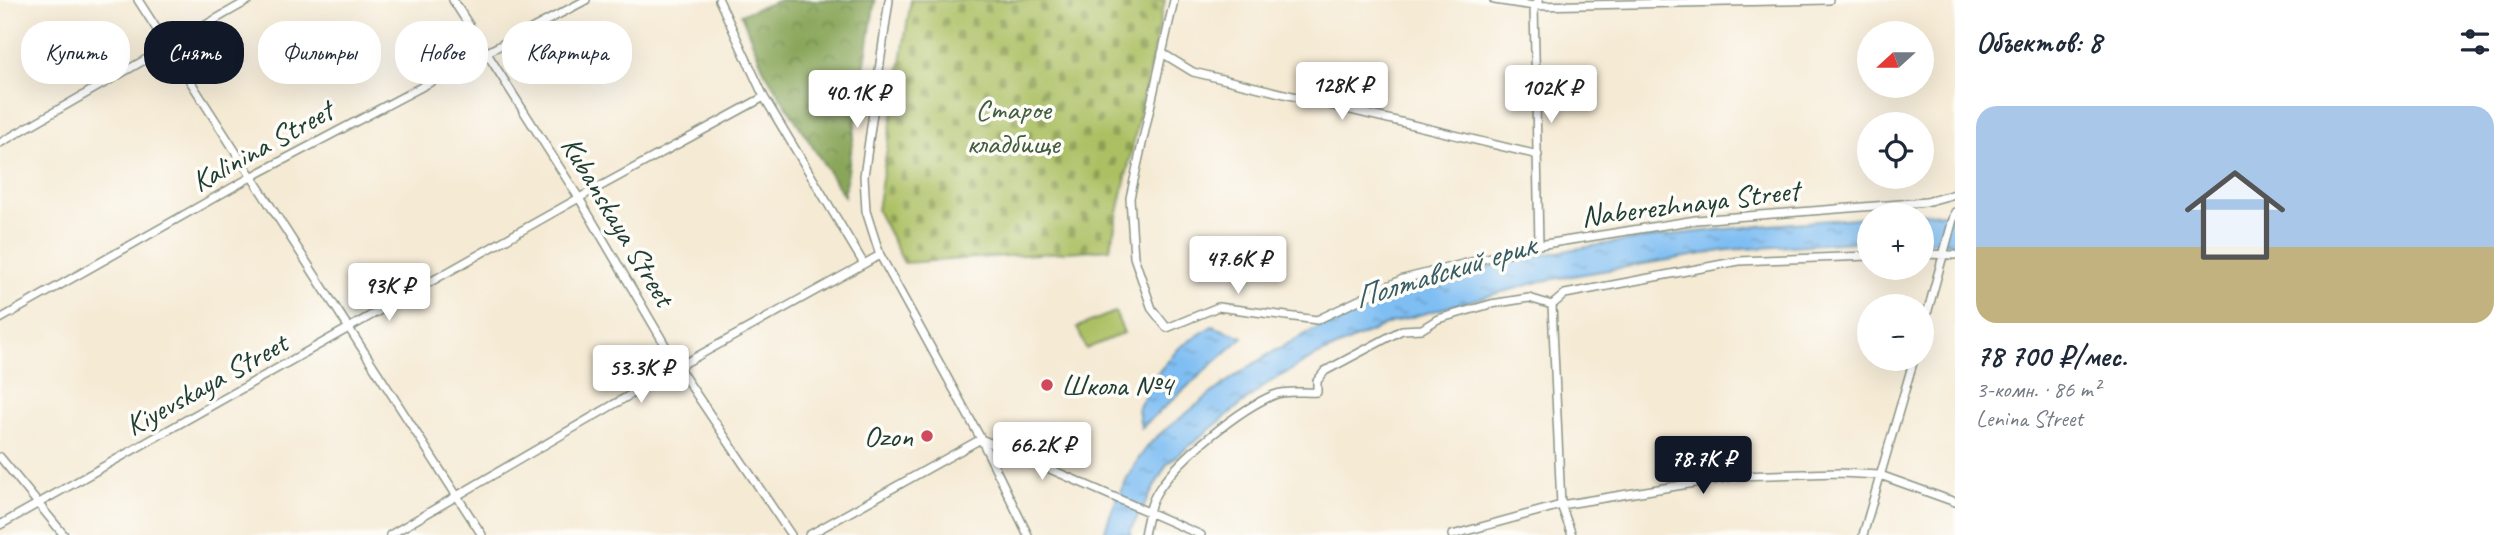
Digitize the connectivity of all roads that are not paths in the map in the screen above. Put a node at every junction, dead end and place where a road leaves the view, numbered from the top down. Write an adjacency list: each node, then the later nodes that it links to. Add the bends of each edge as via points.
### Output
1 (138, 0): 11 (street)
2 (248, 0): 12 (street)
3 (453, 0): 13 (street, Kubanskaya Street)
4 (586, 0): 14 (street, Kalinina Street)
5 (719, 0): 20 (street)
6 (889, 0): 30 (street, via 864,176 866,211)
7 (1174, 0): 15 (street)
8 (1494, 0): 10 (street)
9 (1829, 0): 10 (street)
10 (1536, 3): 22 (street)
11 (151, 21)
12 (212, 21)
13 (466, 21)
14 (488, 49)
15 (1162, 53): 22 (street, via 1193,72); 27 (street, Naberezhnaya Street, via 1130,198 1134,257 1152,309 1167,328 1218,307 1317,320 1403,279)
16 (488, 56): 25 (street, Kubanskaya Street)
17 (144, 60): 21 (street)
18 (191, 84): 23 (street)
19 (424, 84): 23 (street, Kalinina Street)
20 (764, 97): 25 (street, Kiyevskaya Street); 33 (street)
21 (0, 143)
22 (1538, 155): 27 (street)
23 (251, 177): 36 (street, Kalinina Street); 37 (street)
24 (1955, 194): 27 (street, Naberezhnaya Street, via 1926,202 1696,220)
25 (579, 198): 37 (street, Kiyevskaya Street); 38 (street, Kubanskaya Street)
26 (1955, 212): 29 (street)
27 (1539, 245)
28 (1934, 253): 29 (street)
29 (1944, 253): 31 (street); 34 (street)
30 (880, 255): 33 (street); 40 (street)
31 (1955, 255)
32 (1857, 256): 35 (street, via 1739,261 1565,294)
33 (864, 264): 38 (street)
34 (1933, 294)
35 (1552, 305): 46 (street); 47 (street, via 1530,298 1491,304 1438,319 1422,329 1402,330 1325,370 1317,381 1317,392 1276,394 1187,456 1157,491)
36 (0, 319)
37 (350, 329): 43 (street); 45 (street, Kiyevskaya Street)
38 (678, 366): 43 (street); 52 (street, Kubanskaya Street)
39 (1910, 371): 42 (street)
40 (981, 439): 47 (street); 53 (street); 54 (street)
41 (0, 457): 45 (street)
42 (1880, 475): 44 (street); 46 (street, via 1737,476); 59 (street)
43 (457, 497): 50 (street); 51 (street)
44 (1955, 502)
45 (39, 504): 48 (street, Kiyevskaya Street); 49 (street)
46 (1561, 505): 57 (street); 58 (street)
47 (1149, 513): 55 (street); 56 (street)
48 (0, 525)
49 (64, 535)
50 (390, 535)
51 (482, 535)
52 (791, 535)
53 (809, 535)
54 (1028, 535)
55 (1144, 535)
56 (1201, 535)
57 (1452, 535)
58 (1572, 535)
59 (1863, 535)

